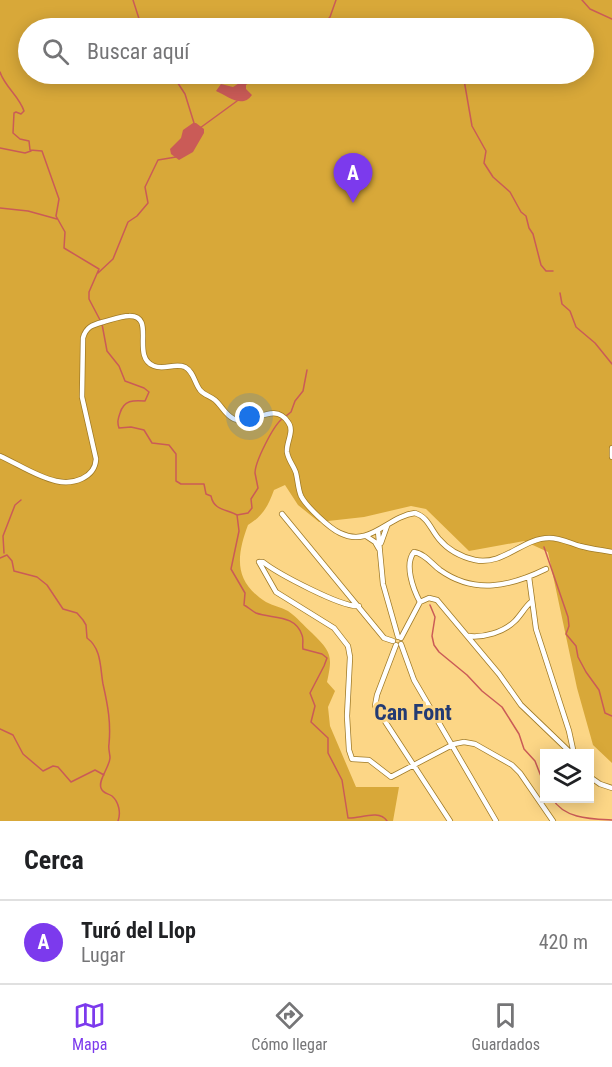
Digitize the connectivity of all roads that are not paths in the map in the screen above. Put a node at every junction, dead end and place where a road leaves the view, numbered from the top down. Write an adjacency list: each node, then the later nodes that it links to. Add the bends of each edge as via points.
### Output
1 (612, 448): 3 (street)
2 (0, 456): 7 (street, via 58,482 77,480 93,470 96,459 82,397 82,342 90,326 128,316 138,319 143,327 142,352 149,363 188,369 201,392 230,417 243,421 267,413 280,415 290,424 288,455 302,498 340,533)
3 (612, 457)
4 (282, 514): 14 (street)
5 (387, 526): 6 (street); 8 (street); 9 (street, via 407,514 418,513 444,544 478,561 496,559 549,538)
6 (378, 531): 7 (street); 8 (street)
7 (366, 536): 8 (street)
8 (380, 552): 16 (street, via 383,584)
9 (612, 552)
10 (546, 569): 11 (street)
11 (529, 577): 12 (street, via 506,585 474,584 443,572 414,552 410,568); 13 (street)
12 (420, 602): 15 (street, via 437,600); 16 (street)
13 (531, 602): 15 (street, via 508,626 490,634); 19 (street)
14 (359, 606): 16 (street, via 384,638); 20 (street, via 326,596 259,562 276,591 334,628 346,642 350,657 347,716 352,759 370,760 391,777)
15 (468, 636): 18 (street, via 520,705)
16 (398, 641): 17 (street, via 414,680); 20 (street, via 375,704)
17 (452, 745): 20 (street); 24 (street); 25 (street, via 475,744 512,765)
18 (569, 749)
19 (572, 749)
20 (413, 765): 23 (street)
21 (594, 780): 22 (street)
22 (612, 788)
23 (450, 821)
24 (496, 821)
25 (553, 821)

